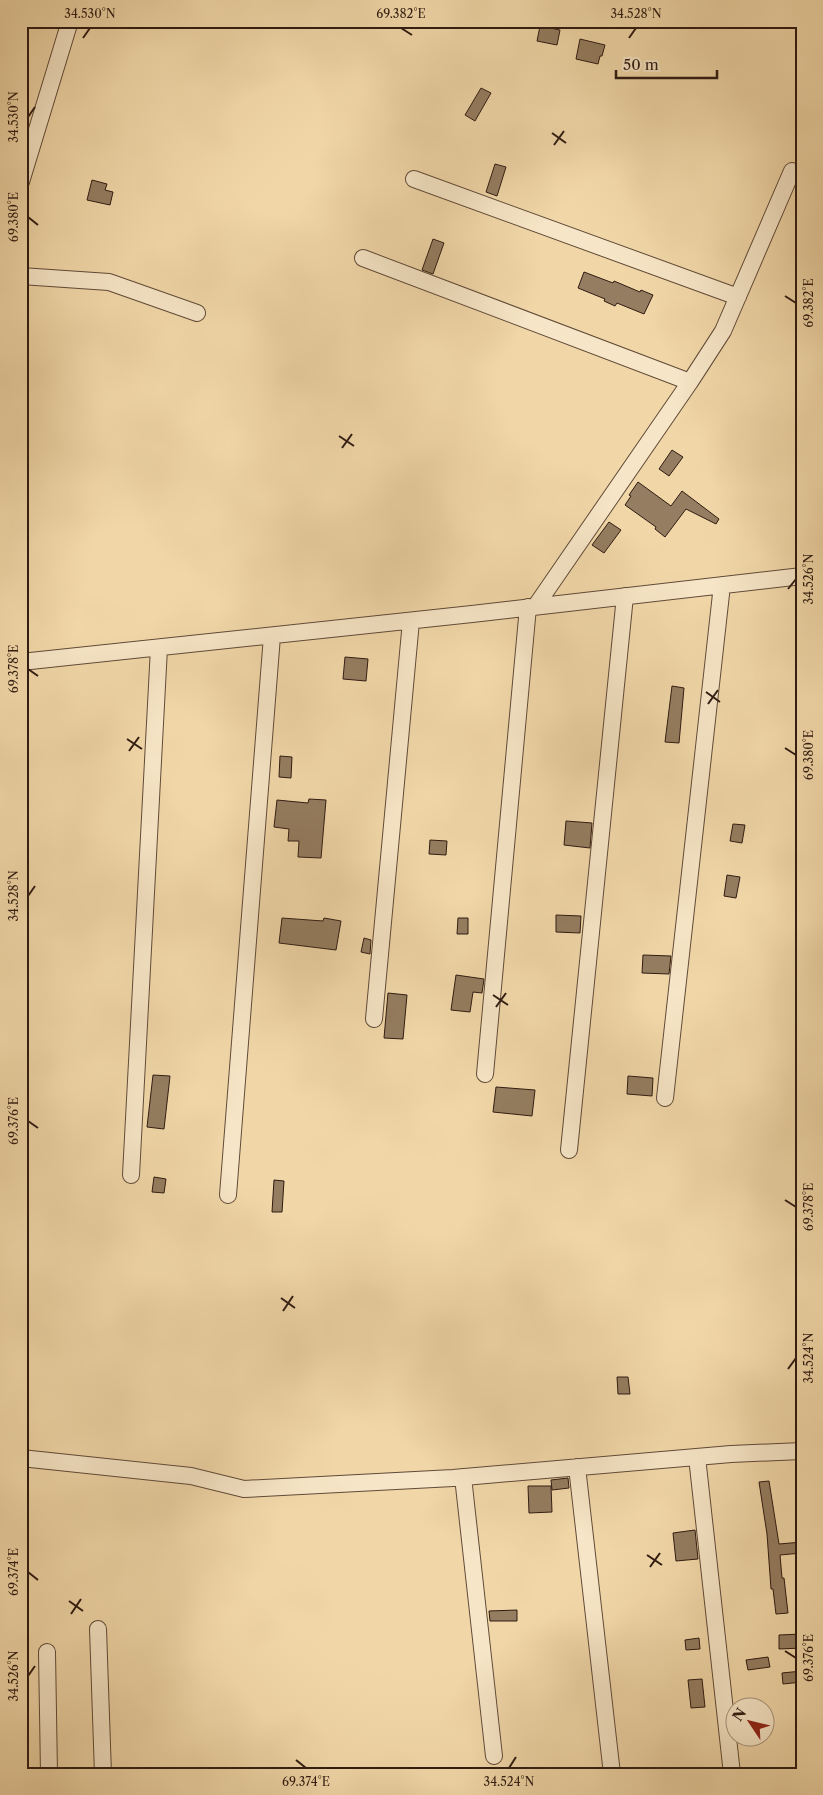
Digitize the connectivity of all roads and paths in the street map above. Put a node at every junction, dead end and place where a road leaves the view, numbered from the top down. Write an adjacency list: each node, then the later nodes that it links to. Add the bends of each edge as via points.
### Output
1 (70, 21): 4 (street)
2 (792, 171): 7 (street)
3 (414, 179): 7 (street)
4 (21, 182)
5 (363, 258): 9 (street)
6 (21, 276): 8 (street, via 109,282)
7 (738, 297): 9 (street, via 723,331)
8 (197, 313)
9 (690, 382): 13 (street)
10 (802, 576): 11 (street)
11 (722, 585): 12 (street); 20 (street)
12 (625, 596): 13 (street); 21 (street)
13 (531, 607): 14 (street); 19 (street)
14 (411, 621): 15 (street); 18 (street)
15 (272, 636): 16 (street); 23 (street)
16 (159, 648): 17 (street); 22 (street)
17 (21, 662)
18 (374, 1019)
19 (485, 1074)
20 (664, 1098)
21 (569, 1150)
22 (131, 1175)
23 (228, 1195)
24 (802, 1451): 25 (street)
25 (696, 1457): 27 (street); 35 (street)
26 (21, 1458): 28 (street, via 191,1476 244,1489)
27 (577, 1467): 28 (street); 34 (street)
28 (463, 1477): 31 (street)
29 (98, 1629): 33 (street)
30 (47, 1652): 32 (street)
31 (494, 1756)
32 (49, 1774)
33 (104, 1774)
34 (612, 1774)
35 (732, 1774)

